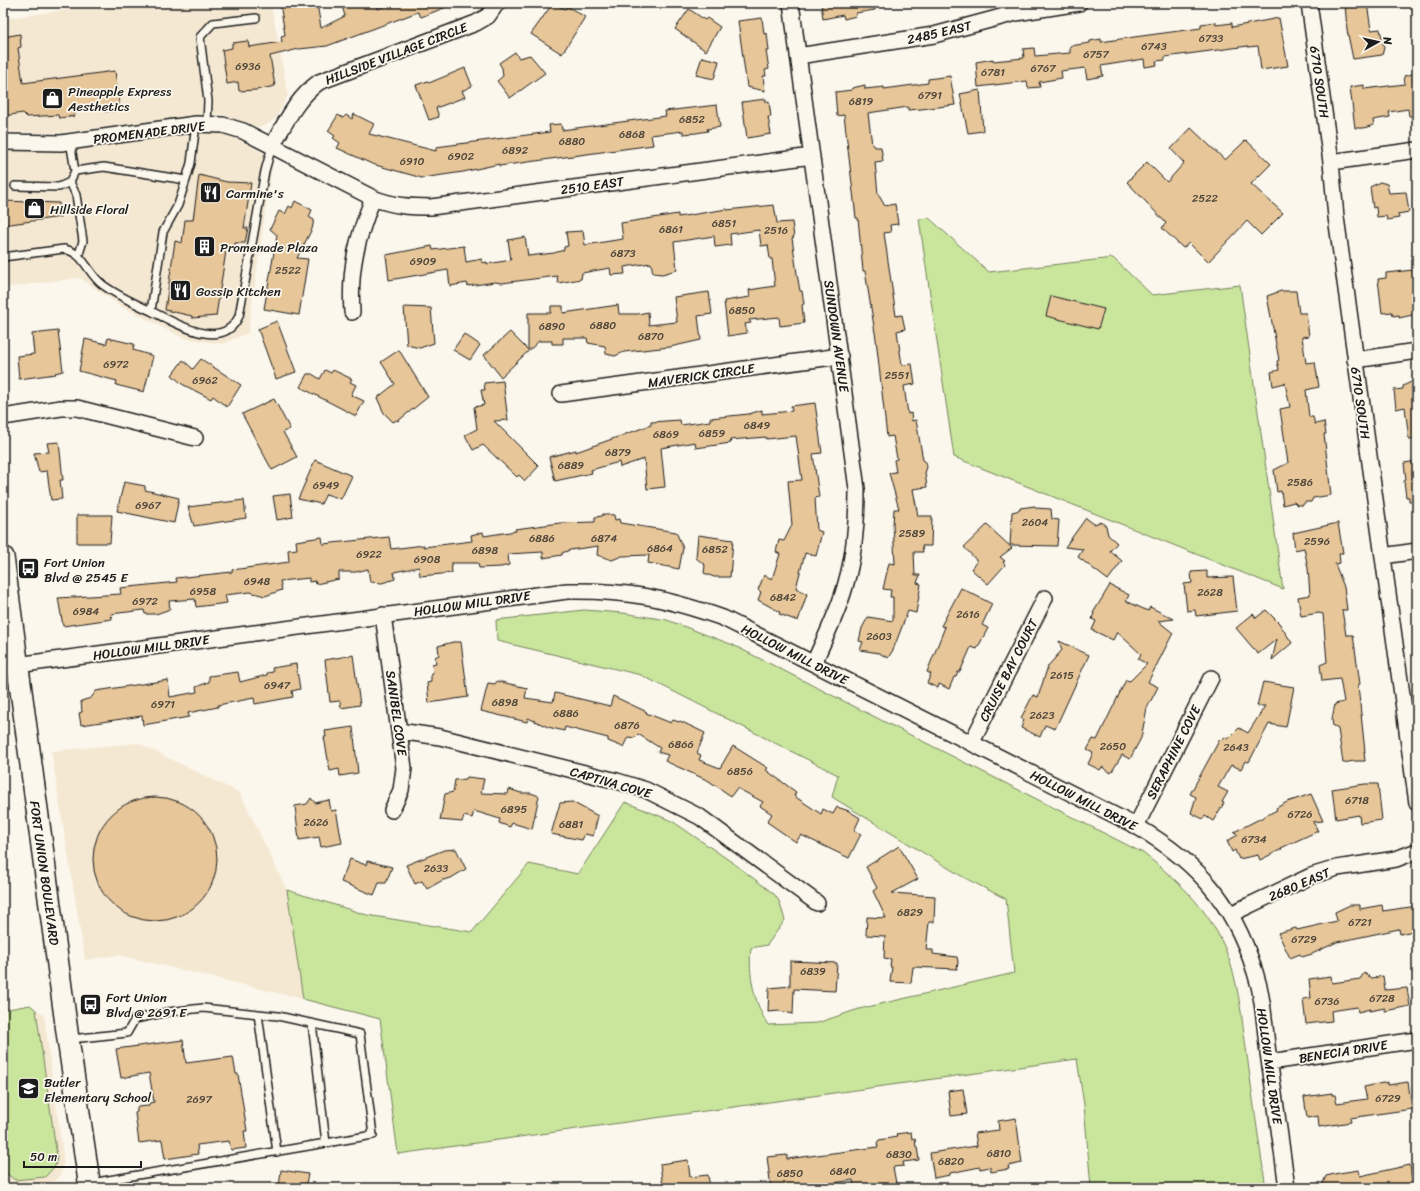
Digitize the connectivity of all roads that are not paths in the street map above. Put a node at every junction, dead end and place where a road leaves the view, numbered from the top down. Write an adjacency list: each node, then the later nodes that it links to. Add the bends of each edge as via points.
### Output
1 (497, 3): 10 (street, HILLSIDE VILLAGE CIRCLE, via 488,16 476,23 319,82 297,103)
2 (791, 3): 6 (street, SUNDOWN AVENUE)
3 (1079, 3): 6 (street, 2485 EAST, via 1016,13 934,34)
4 (1309, 3): 13 (street, 6710 SOUTH)
5 (256, 18): 7 (lane, via 213,23 200,37 208,101)
6 (798, 56): 12 (street, SUNDOWN AVENUE)
7 (201, 124): 8 (street, PROMENADE DRIVE); 10 (street, PROMENADE DRIVE, via 223,125 243,131); 15 (lane)
8 (70, 141): 9 (street, PROMENADE DRIVE); 14 (lane)
9 (3, 142)
10 (272, 146): 18 (street, PROMENADE DRIVE); 21 (lane, via 236,324 224,332 203,333 189,330)
11 (1417, 150): 13 (street)
12 (812, 156): 18 (street, 2510 EAST, via 431,207 391,205); 24 (street, SUNDOWN AVENUE)
13 (1331, 162): 25 (street, 6710 SOUTH)
14 (75, 171): 15 (lane, via 104,167); 16 (lane)
15 (186, 180): 21 (lane, via 180,202 163,232)
16 (70, 182): 17 (lane, via 59,187); 19 (lane, via 76,195 83,241)
17 (15, 186)
18 (373, 198): 22 (street, via 354,254 350,285)
19 (79, 254): 20 (lane, via 64,249); 21 (lane, via 87,269 101,283 114,293)
20 (3, 257)
21 (151, 311)
22 (352, 312)
23 (1417, 350): 25 (street)
24 (840, 356): 26 (street, MAVERICK CIRCLE); 34 (street, SUNDOWN AVENUE, via 856,476 857,522 846,585 836,615)
25 (1355, 360): 30 (street, 6710 SOUTH)
26 (561, 394)
27 (3, 417): 28 (street, via 77,408)
28 (196, 438)
29 (1417, 551): 30 (street)
30 (1382, 556): 39 (street, 6710 SOUTH)
31 (3, 557): 35 (main road, FORT UNION BOULEVARD)
32 (1045, 598): 38 (street, CRUISE BAY COURT)
33 (383, 615): 34 (street, HOLLOW MILL DRIVE, via 567,591 635,594 684,604 723,618); 35 (street, HOLLOW MILL DRIVE); 37 (street, SANIBEL COVE)
34 (814, 663): 38 (street, HOLLOW MILL DRIVE)
35 (17, 665): 48 (main road, FORT UNION BOULEVARD)
36 (1211, 678): 42 (street, SERAPHINE COVE)
37 (399, 732): 41 (street, SANIBEL COVE, via 404,768 401,790); 44 (street, CAPTIVA COVE, via 440,737 646,790 700,817)
38 (972, 742): 42 (street, HOLLOW MILL DRIVE)
39 (1413, 747): 40 (street, 6710 SOUTH)
40 (1417, 803)
41 (392, 810)
42 (1136, 826): 45 (street, HOLLOW MILL DRIVE, via 1181,855 1217,892)
43 (1417, 851): 45 (street, 2680 EAST, via 1396,859 1337,868 1311,876)
44 (817, 903)
45 (1231, 914): 50 (street, HOLLOW MILL DRIVE, via 1248,950 1259,988)
46 (258, 1014): 47 (lane); 48 (lane, via 203,1008 168,1012 135,1019 127,1033); 52 (lane)
47 (312, 1023): 51 (lane); 51 (lane, via 360,1034 373,1135)
48 (68, 1040): 53 (main road, FORT UNION BOULEVARD)
49 (1417, 1040): 50 (street, BENECIA DRIVE)
50 (1270, 1062): 54 (street, HOLLOW MILL DRIVE)
51 (326, 1143): 52 (lane)
52 (277, 1152): 53 (lane)
53 (89, 1186)
54 (1287, 1188)

